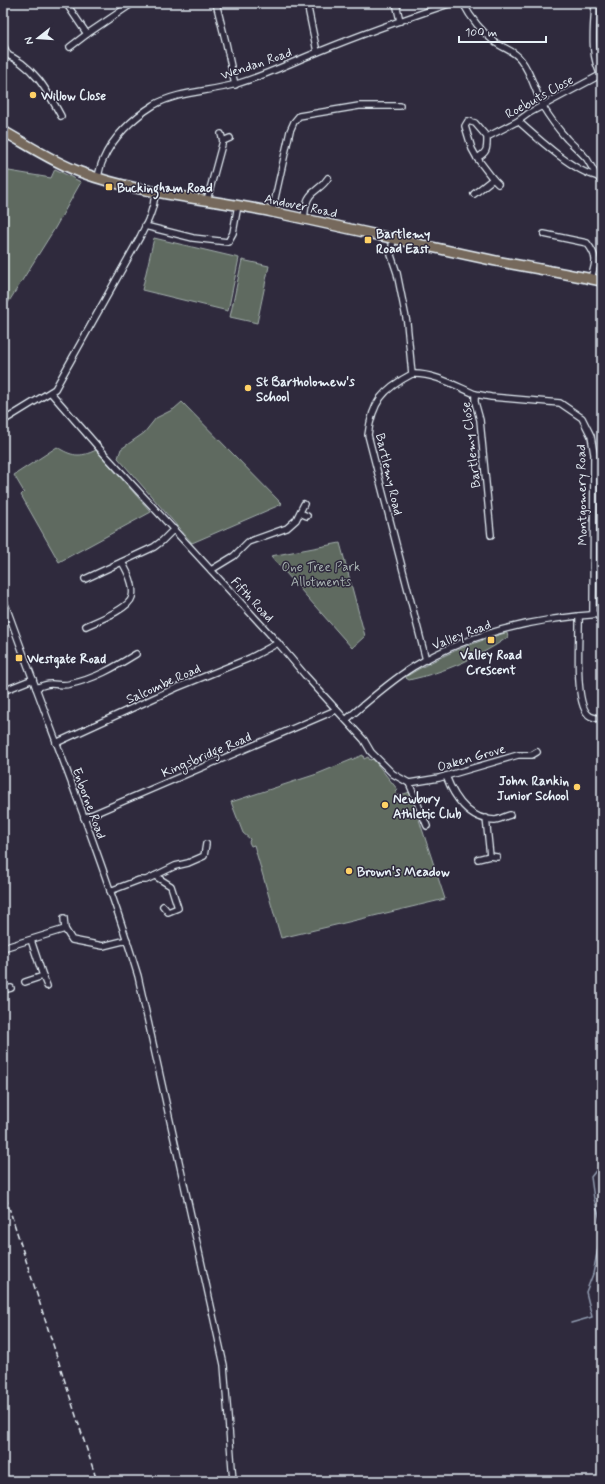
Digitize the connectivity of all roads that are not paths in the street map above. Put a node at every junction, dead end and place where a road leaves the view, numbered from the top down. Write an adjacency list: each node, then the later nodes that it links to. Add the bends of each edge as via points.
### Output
1 (66, 3): 10 (street)
2 (133, 3): 10 (street)
3 (216, 3): 16 (street)
4 (307, 3): 13 (street)
5 (396, 3): 9 (street)
6 (452, 3): 9 (street, Wendan Road)
7 (463, 3): 18 (street, via 468,14 480,28 522,60)
8 (595, 3): 15 (street, via 593,42)
9 (400, 21): 13 (street, Wendan Road)
10 (87, 34): 12 (street)
11 (3, 46): 14 (street)
12 (70, 47)
13 (317, 52): 16 (street, Wendan Road)
14 (5, 54): 19 (street, via 28,67)
15 (602, 75): 18 (street, Roebuts Close)
16 (235, 85): 28 (street, Wendan Road, via 174,97 153,106 136,118 114,141 102,162)
17 (400, 106): 37 (street, via 359,106 299,116 290,131)
18 (543, 106): 20 (street, Roebuts Close); 27 (street, via 555,125 586,158)
19 (62, 116)
20 (518, 121): 23 (street, Roebuts Close); 27 (street, via 562,157 590,175)
21 (3, 131): 28 (main road, Andover Road, via 61,164)
22 (221, 134): 25 (street)
23 (488, 136): 26 (street, via 484,154); 26 (street, via 475,123 468,121 465,126)
24 (230, 138): 25 (street)
25 (223, 141): 35 (street)
26 (477, 158): 30 (street)
27 (596, 176): 31 (street)
28 (98, 178): 33 (main road, Andover Road)
29 (328, 178): 38 (street, via 323,186 310,195)
30 (492, 179): 32 (street); 34 (street)
31 (602, 182)
32 (498, 184)
33 (155, 193): 35 (main road, Andover Road); 39 (street, via 155,204)
34 (474, 194)
35 (207, 200): 36 (main road, Andover Road)
36 (238, 205): 37 (main road, Andover Road); 39 (street, via 233,233 228,242 193,238)
37 (272, 212): 38 (main road, Andover Road)
38 (304, 218): 41 (main road, Andover Road)
39 (146, 226): 45 (street, via 62,379)
40 (544, 234): 42 (street, via 587,243 594,252 595,265)
41 (393, 238): 42 (main road, Andover Road); 44 (street, via 391,255 407,323)
42 (591, 278): 43 (main road, Andover Road)
43 (602, 281)
44 (412, 374): 46 (street, Bartlemy Close, via 432,377); 63 (street, Bartlemy Road, via 382,394 370,417 368,435)
45 (51, 393): 47 (street); 51 (street, Fifth Road)
46 (475, 394): 52 (street, Bartlemy Close, via 480,420); 57 (street, Montgomery Road, via 560,403 582,418 591,436 594,454)
47 (3, 421)
48 (304, 504): 49 (street)
49 (300, 513): 50 (street); 54 (street, via 287,528 248,542 234,556)
50 (307, 516)
51 (174, 529): 53 (street, via 154,547); 54 (street, Fifth Road)
52 (491, 535)
53 (122, 562): 55 (street); 60 (street, via 132,587 132,598 122,608)
54 (212, 570): 61 (street, Fifth Road)
55 (85, 579)
56 (3, 598): 64 (street, Enborne Road)
57 (593, 614): 58 (street, Valley Road); 59 (street, Valley Road)
58 (602, 614)
59 (579, 616): 63 (street, Valley Road, via 494,632); 68 (street, via 579,691 587,714)
60 (86, 626)
61 (278, 643): 67 (street, Fifth Road); 70 (street, Salcombe Road, via 250,658 176,688)
62 (136, 654): 65 (street, via 108,671 88,679)
63 (426, 660): 69 (street, Valley Road, via 388,684)
64 (33, 680): 65 (street, Enborne Road); 66 (street)
65 (36, 688): 70 (street, Enborne Road)
66 (3, 691)
67 (336, 710): 69 (street, Fifth Road); 75 (street, Kingsbridge Road)
68 (602, 719)
69 (346, 720): 73 (street, Fifth Road, via 371,752 393,774)
70 (56, 743): 75 (street, Enborne Road)
71 (537, 752): 72 (street, Oaken Grove)
72 (446, 776): 73 (street, Oaken Grove); 76 (street, via 451,790 462,806 472,814)
73 (409, 783): 77 (street)
74 (510, 815): 76 (street, via 496,820)
75 (84, 818): 83 (street, Enborne Road)
76 (486, 818): 79 (street)
77 (427, 826)
78 (206, 844): 82 (street, via 204,856)
79 (490, 856): 80 (street); 81 (street)
80 (497, 857)
81 (478, 859)
82 (155, 876): 83 (street); 84 (street, via 171,886 178,908 168,912)
83 (110, 891): 88 (street, Enborne Road)
84 (163, 906)
85 (64, 918): 86 (street)
86 (66, 928): 87 (street); 88 (street, via 72,940 96,945 103,946)
87 (31, 940): 89 (street); 90 (street)
88 (127, 940): 95 (street, Enborne Road, via 148,1018 224,1365)
89 (3, 948)
90 (43, 976): 91 (street); 92 (street)
91 (25, 982)
92 (47, 986)
93 (11, 988): 94 (street)
94 (3, 990)
95 (233, 1481)

